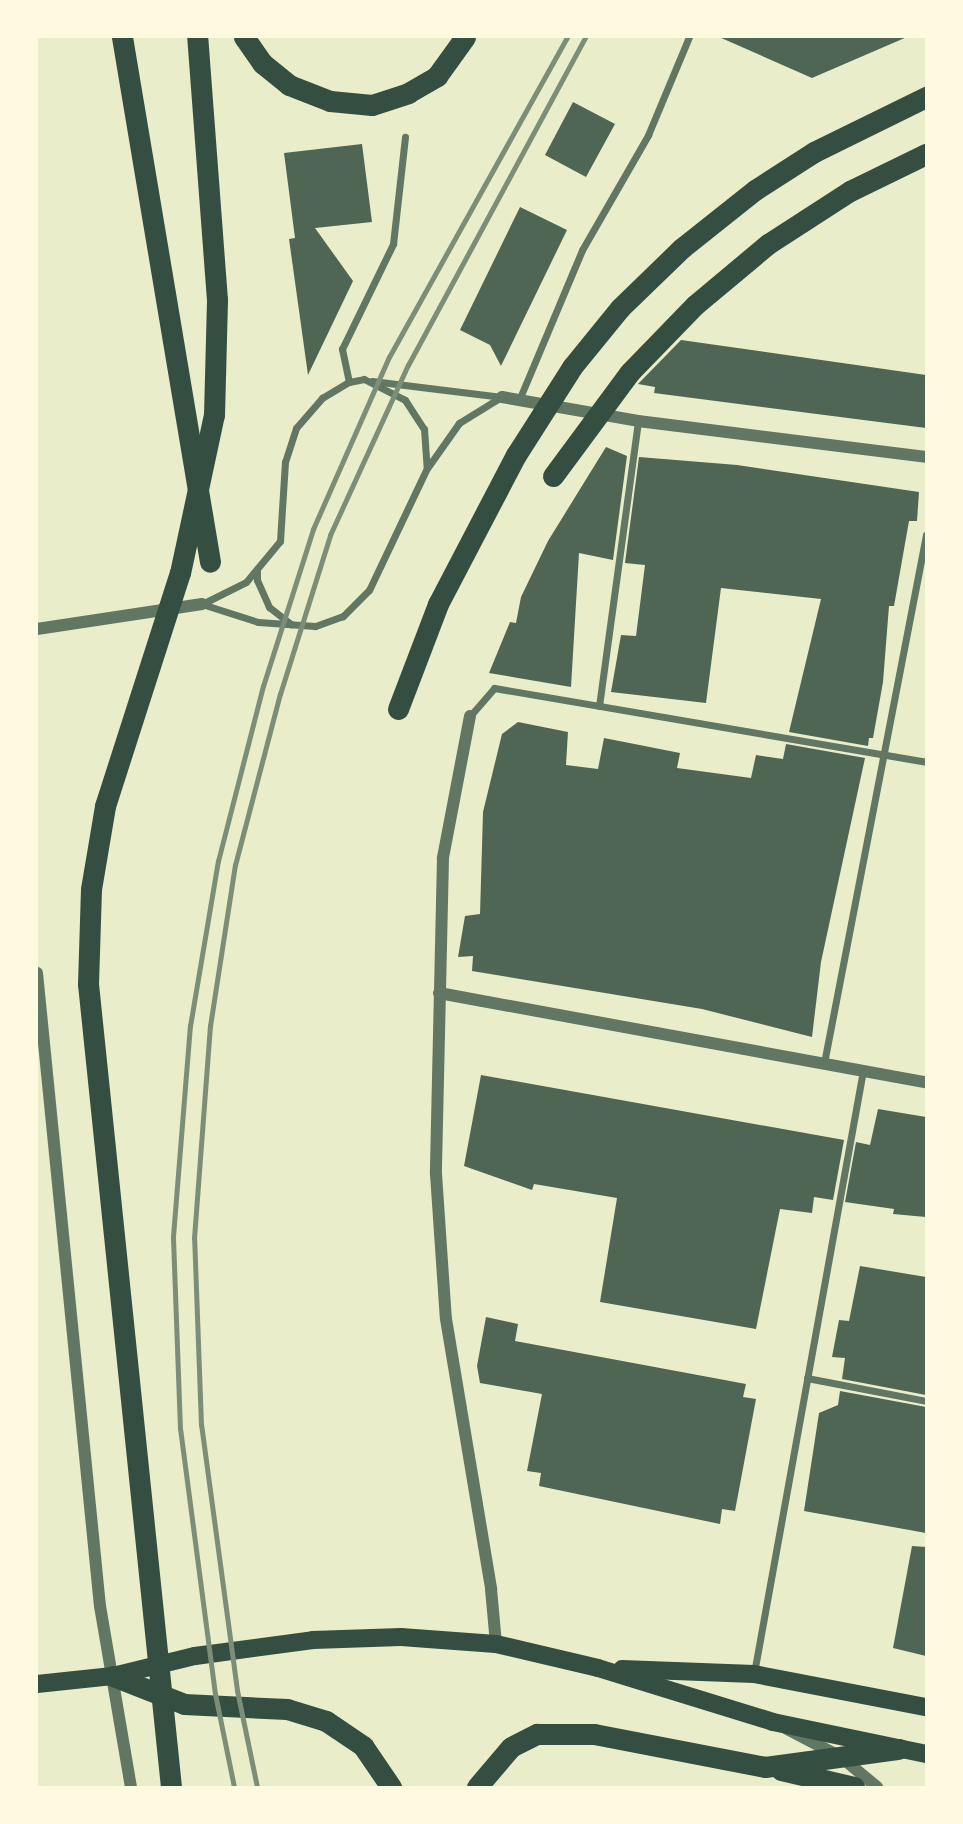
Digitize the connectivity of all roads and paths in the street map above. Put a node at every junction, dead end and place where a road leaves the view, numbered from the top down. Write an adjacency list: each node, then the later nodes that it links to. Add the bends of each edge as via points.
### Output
1 (122, 37): 18 (highway)
2 (197, 37): 48 (highway, via 217,300 214,415 180,573 105,806 91,889 88,984)
3 (244, 37): 4 (highway, via 262,63 289,85 331,101 372,105 408,93 437,76)
4 (465, 37)
5 (689, 37): 12 (street, via 648,135 582,250)
6 (926, 97): 24 (highway, via 814,152 755,190 682,248 620,308 572,367 516,455 438,604)
7 (405, 137): 10 (street, via 393,244 342,349)
8 (926, 154): 16 (highway, via 850,191 768,244 695,305 630,372)
9 (364, 380): 10 (street); 11 (street); 15 (street, via 405,400 424,429)
10 (349, 382): 19 (street, via 322,398 296,428 285,462 279,541)
11 (502, 397): 12 (street); 15 (street, via 459,423)
12 (519, 400): 13 (street)
13 (638, 421): 14 (street); 23 (street)
14 (926, 457)
15 (427, 468): 21 (street, via 369,590 343,616 315,626)
16 (553, 475)
17 (926, 535): 26 (street)
18 (209, 562)
19 (257, 569): 20 (street, via 246,582); 21 (street, via 269,607)
20 (202, 604): 21 (street, via 258,622); 22 (street)
21 (291, 625)
22 (37, 629)
23 (599, 706): 25 (street, via 494,688); 26 (street)
24 (398, 709)
25 (470, 716): 29 (street, via 443,858)
26 (884, 755): 27 (street); 30 (street)
27 (926, 762)
28 (37, 973): 33 (street)
29 (439, 993): 30 (street); 36 (street, via 436,1174 446,1319)
30 (824, 1063): 31 (street)
31 (863, 1070): 32 (street); 34 (street)
32 (926, 1082)
33 (42, 1097): 39 (street, via 100,1606)
34 (807, 1378): 35 (street); 38 (street)
35 (926, 1401)
36 (496, 1644): 37 (main road); 39 (main road, via 401,1637 313,1640 195,1656)
37 (598, 1668): 38 (main road); 42 (main road)
38 (754, 1674): 41 (main road)
39 (113, 1676): 40 (main road); 47 (street); 49 (highway, via 184,1704 287,1709 326,1721 363,1746)
40 (43, 1683)
41 (926, 1707)
42 (773, 1722): 43 (main road); 45 (street)
43 (899, 1749): 44 (main road); 45 (highway)
44 (926, 1755)
45 (841, 1757): 46 (highway); 52 (street)
46 (765, 1767): 50 (highway, via 594,1734 537,1734 511,1747); 51 (highway)
47 (131, 1787)
48 (171, 1787)
49 (391, 1787)
50 (477, 1787)
51 (854, 1787)
52 (877, 1787)

